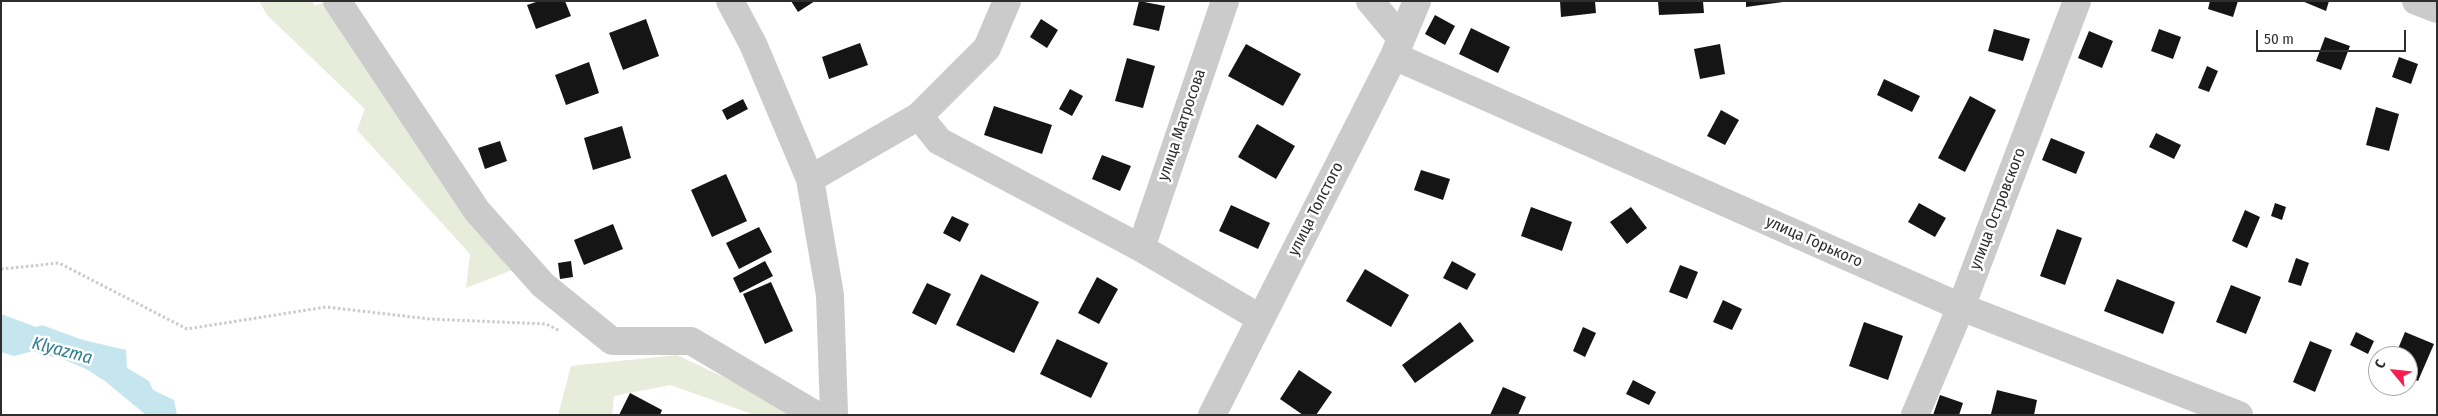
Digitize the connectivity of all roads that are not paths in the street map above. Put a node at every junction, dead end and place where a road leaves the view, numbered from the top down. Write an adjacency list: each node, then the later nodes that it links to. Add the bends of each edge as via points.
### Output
1 (338, 1): 16 (street, via 477,211 543,286 612,341 691,341)
2 (730, 1): 12 (street, via 753,44)
3 (1007, 1): 11 (street, via 987,48)
4 (1225, 1): 13 (street, улица Матросова)
5 (1370, 1): 10 (street)
6 (1416, 1): 10 (street, улица Толстого)
7 (2077, 1): 14 (street, улица Островского)
8 (2416, 1): 9 (street)
9 (2437, 10)
10 (1398, 47): 14 (street, улица Горького); 15 (street, улица Толстого)
11 (919, 116): 12 (street); 13 (street, via 938,141)
12 (810, 179): 16 (street, via 830,295)
13 (1140, 248): 15 (street)
14 (1961, 307): 18 (street, улица Островского); 19 (street, улица Горького)
15 (1260, 318): 17 (street, улица Толстого)
16 (830, 414)
17 (1212, 415)
18 (1915, 415)
19 (2239, 415)

